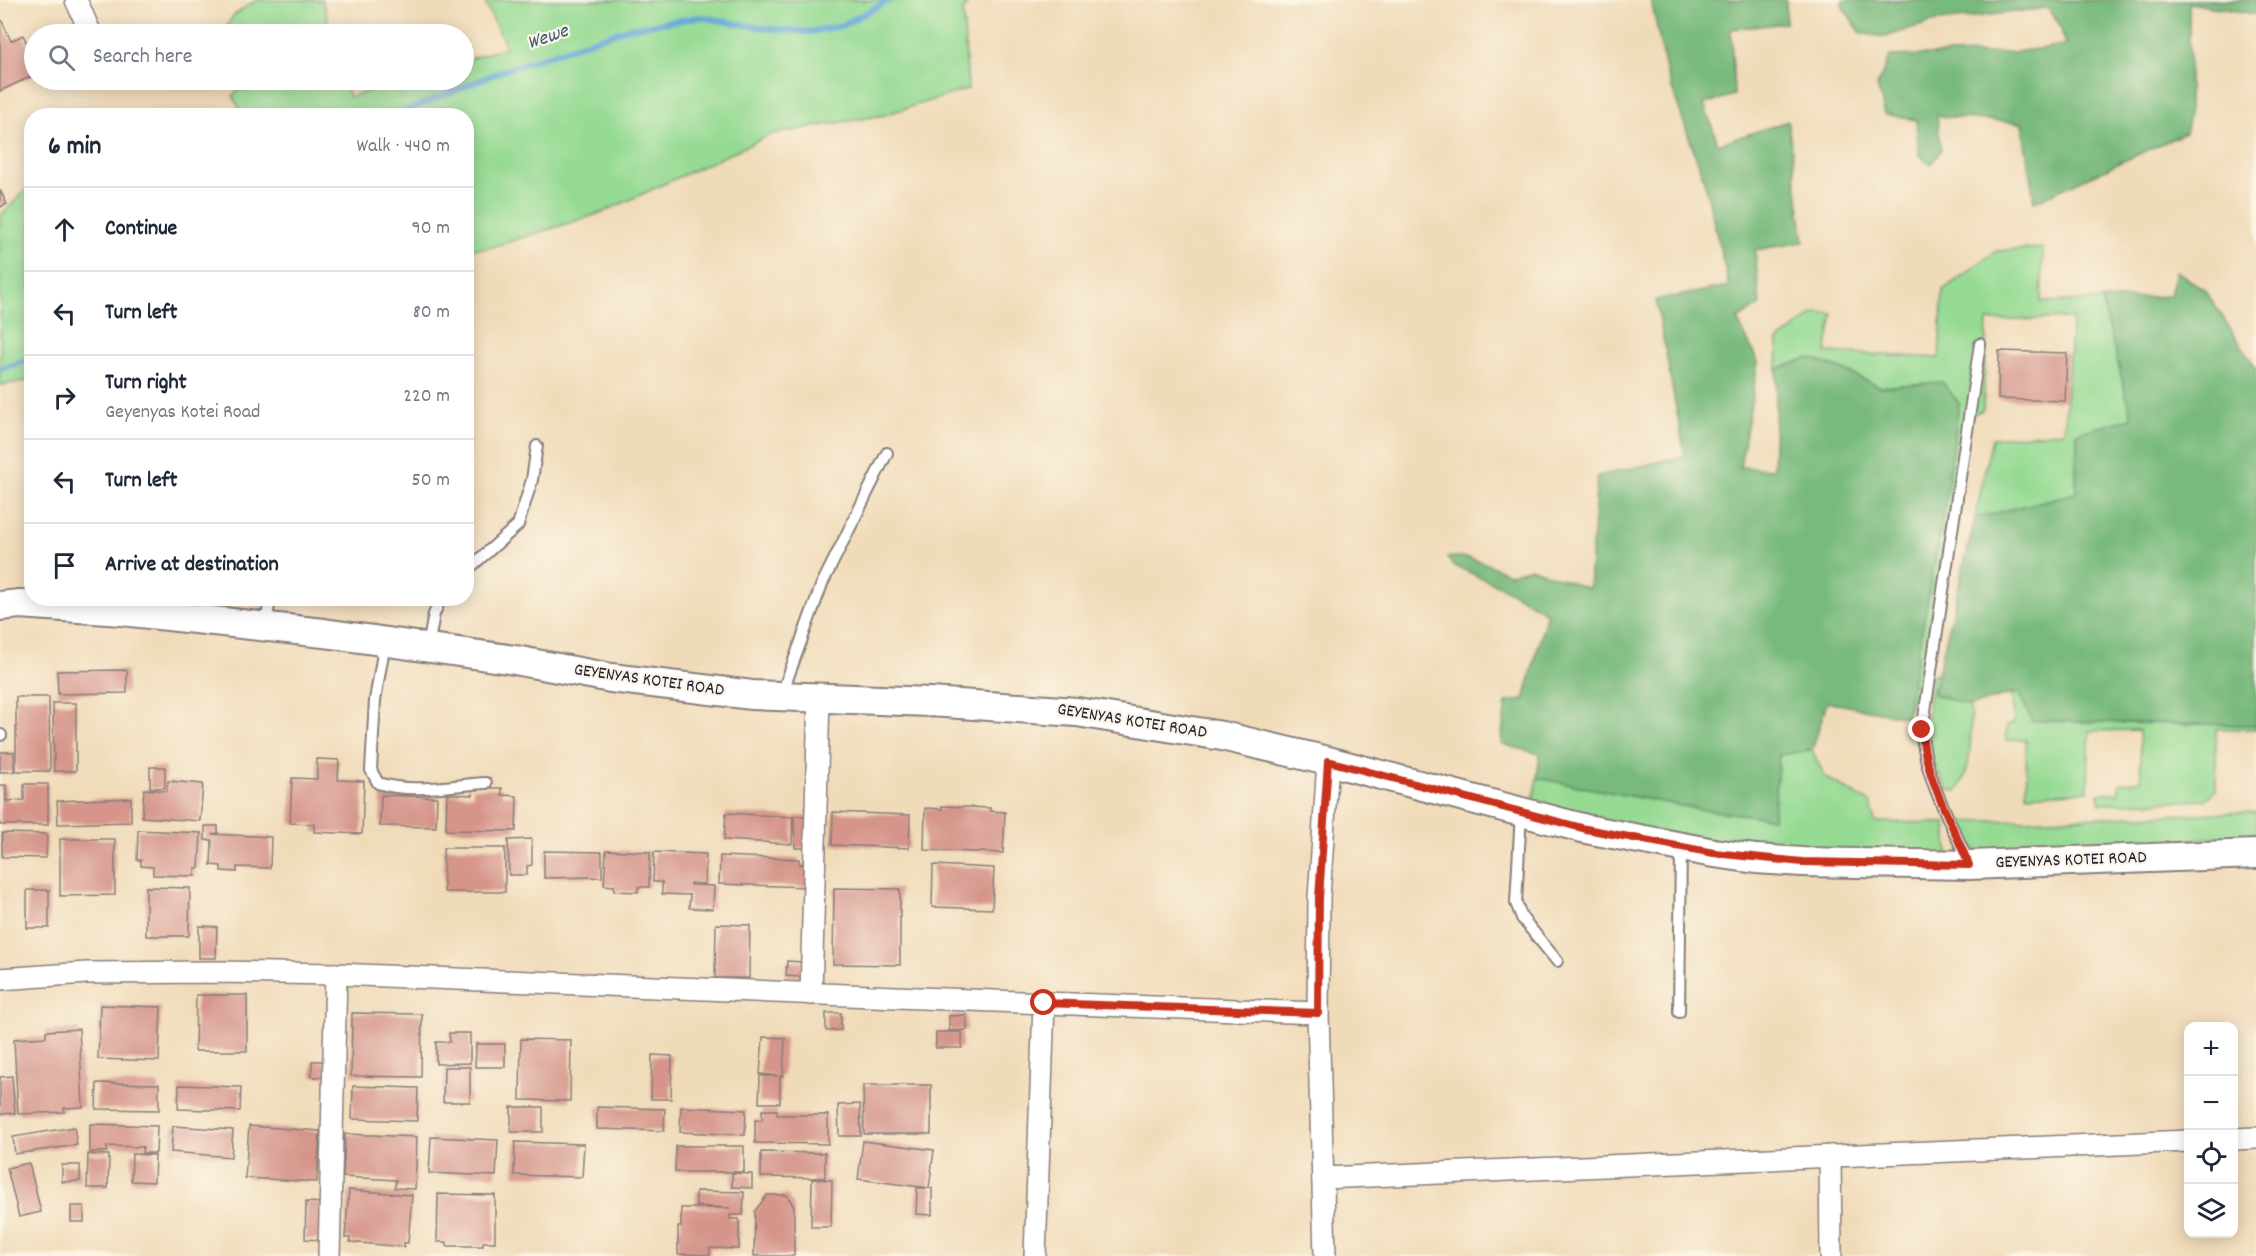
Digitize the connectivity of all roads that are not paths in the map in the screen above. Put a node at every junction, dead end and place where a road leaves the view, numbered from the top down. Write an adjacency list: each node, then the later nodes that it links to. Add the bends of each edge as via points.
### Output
1 (76, 0): 2 (street)
2 (87, 24)
3 (1980, 344): 22 (lane, via 1922,730 1930,772)
4 (537, 446): 6 (lane, via 532,480 518,525)
5 (887, 453): 15 (lane, via 822,584)
6 (474, 564)
7 (24, 604): 8 (street, GEYENYAS KOTEI ROAD)
8 (0, 606)
9 (129, 606): 12 (street, GEYENYAS KOTEI ROAD)
10 (269, 606): 12 (lane)
11 (437, 606): 14 (lane)
12 (266, 627): 13 (street, GEYENYAS KOTEI ROAD)
13 (385, 641): 14 (street, GEYENYAS KOTEI ROAD); 18 (lane, via 375,700 371,770 378,783 418,788)
14 (428, 647): 15 (street, GEYENYAS KOTEI ROAD, via 611,678)
15 (781, 696): 16 (street, GEYENYAS KOTEI ROAD)
16 (819, 697): 17 (street, GEYENYAS KOTEI ROAD, via 1077,712 1222,736); 26 (street)
17 (1328, 761): 19 (street, GEYENYAS KOTEI ROAD); 29 (street, via 1319,898)
18 (486, 783)
19 (1521, 812): 20 (street, GEYENYAS KOTEI ROAD, via 1586,829); 23 (lane, via 1516,903 1522,918)
20 (1681, 846): 22 (street, GEYENYAS KOTEI ROAD, via 1756,859); 28 (lane)
21 (2256, 854): 22 (street, GEYENYAS KOTEI ROAD)
22 (1969, 865)
23 (1557, 961)
24 (336, 974): 25 (street, via 87,973); 26 (street); 35 (street)
25 (0, 980)
26 (811, 994): 27 (street)
27 (1044, 1003): 29 (street); 36 (street)
28 (1679, 1012)
29 (1318, 1013): 34 (street)
30 (2256, 1138): 31 (street)
31 (2238, 1139)
32 (2184, 1141): 33 (street)
33 (1830, 1156): 34 (street); 38 (street)
34 (1323, 1178): 37 (street)
35 (329, 1256)
36 (1035, 1256)
37 (1325, 1256)
38 (1831, 1256)

